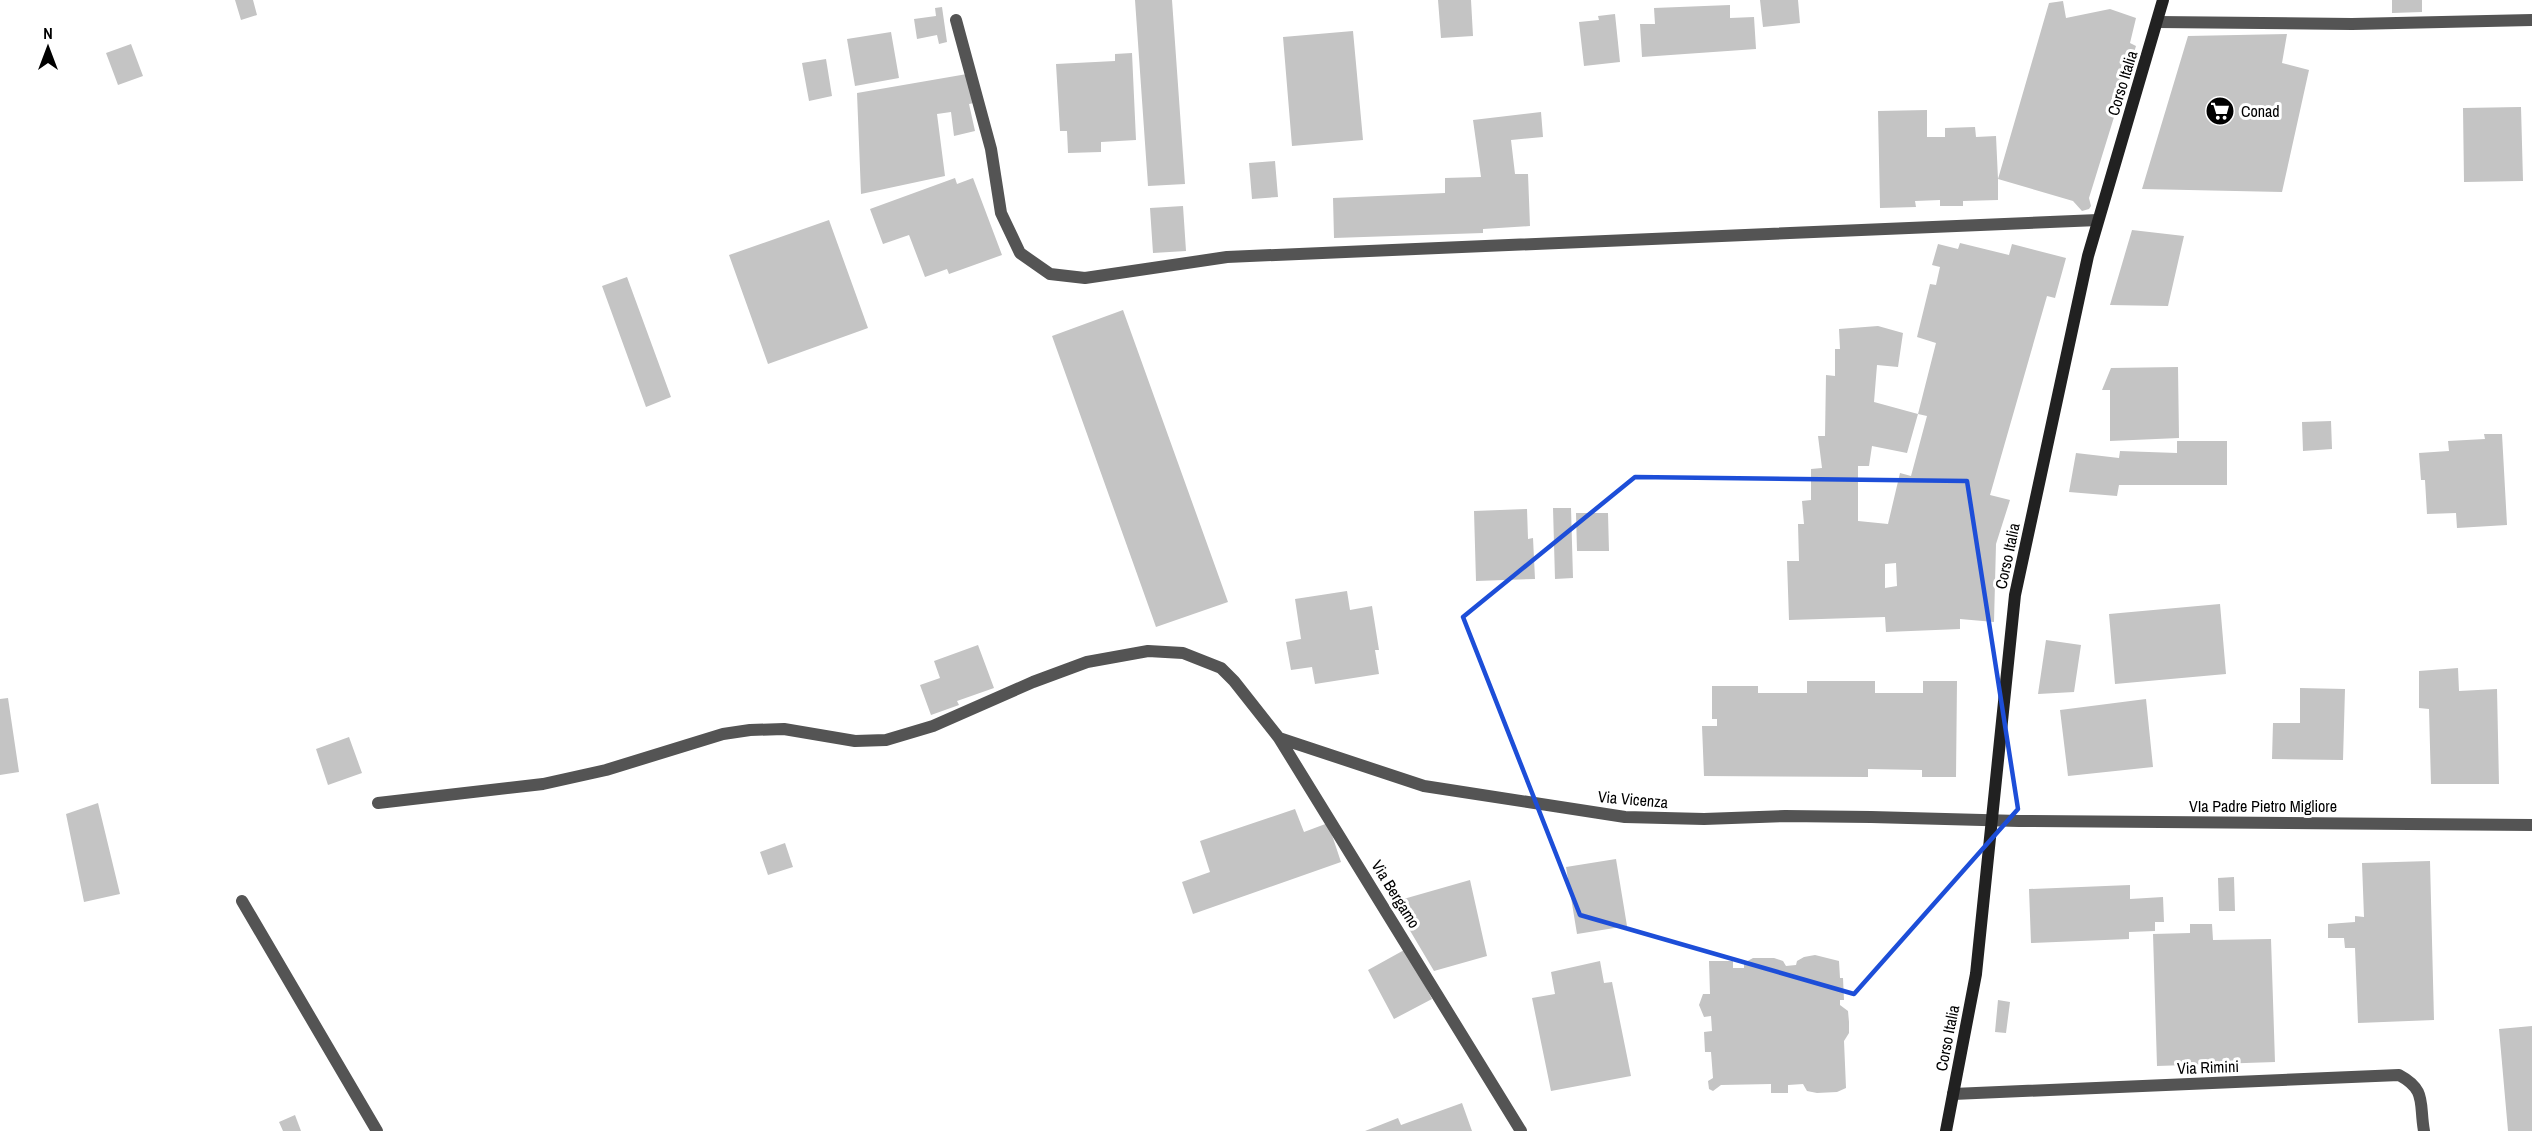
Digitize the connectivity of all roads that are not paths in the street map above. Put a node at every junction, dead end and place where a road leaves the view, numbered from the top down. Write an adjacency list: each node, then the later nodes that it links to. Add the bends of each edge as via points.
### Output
1 (2163, 0): 4 (street, Corso Italia)
2 (956, 20): 5 (street, via 991,148 1001,213 1020,254 1050,274 1086,278 1227,257)
3 (2532, 20): 4 (street, via 2352,24)
4 (2157, 22): 5 (street, Corso Italia)
5 (2098, 220): 8 (street, Corso Italia, via 2015,595)
6 (1279, 738): 7 (street, Via Bergamo, via 1221,668 1183,653 1148,651 1088,662 933,726 886,740 855,741 784,729 750,730 543,784); 8 (street, Via Vicenza, via 1424,786 1625,817); 13 (street, Via Bergamo)
7 (378, 803)
8 (1993, 820): 9 (street, VIa Padre Pietro Migliore); 11 (street, Corso Italia, via 1976,974)
9 (2532, 825)
10 (242, 901): 12 (street)
11 (1953, 1094): 14 (street, Corso Italia); 15 (street, Via Rimini, via 2399,1075 2413,1083 2421,1095)
12 (377, 1131)
13 (1521, 1131)
14 (1946, 1131)
15 (2424, 1131)

